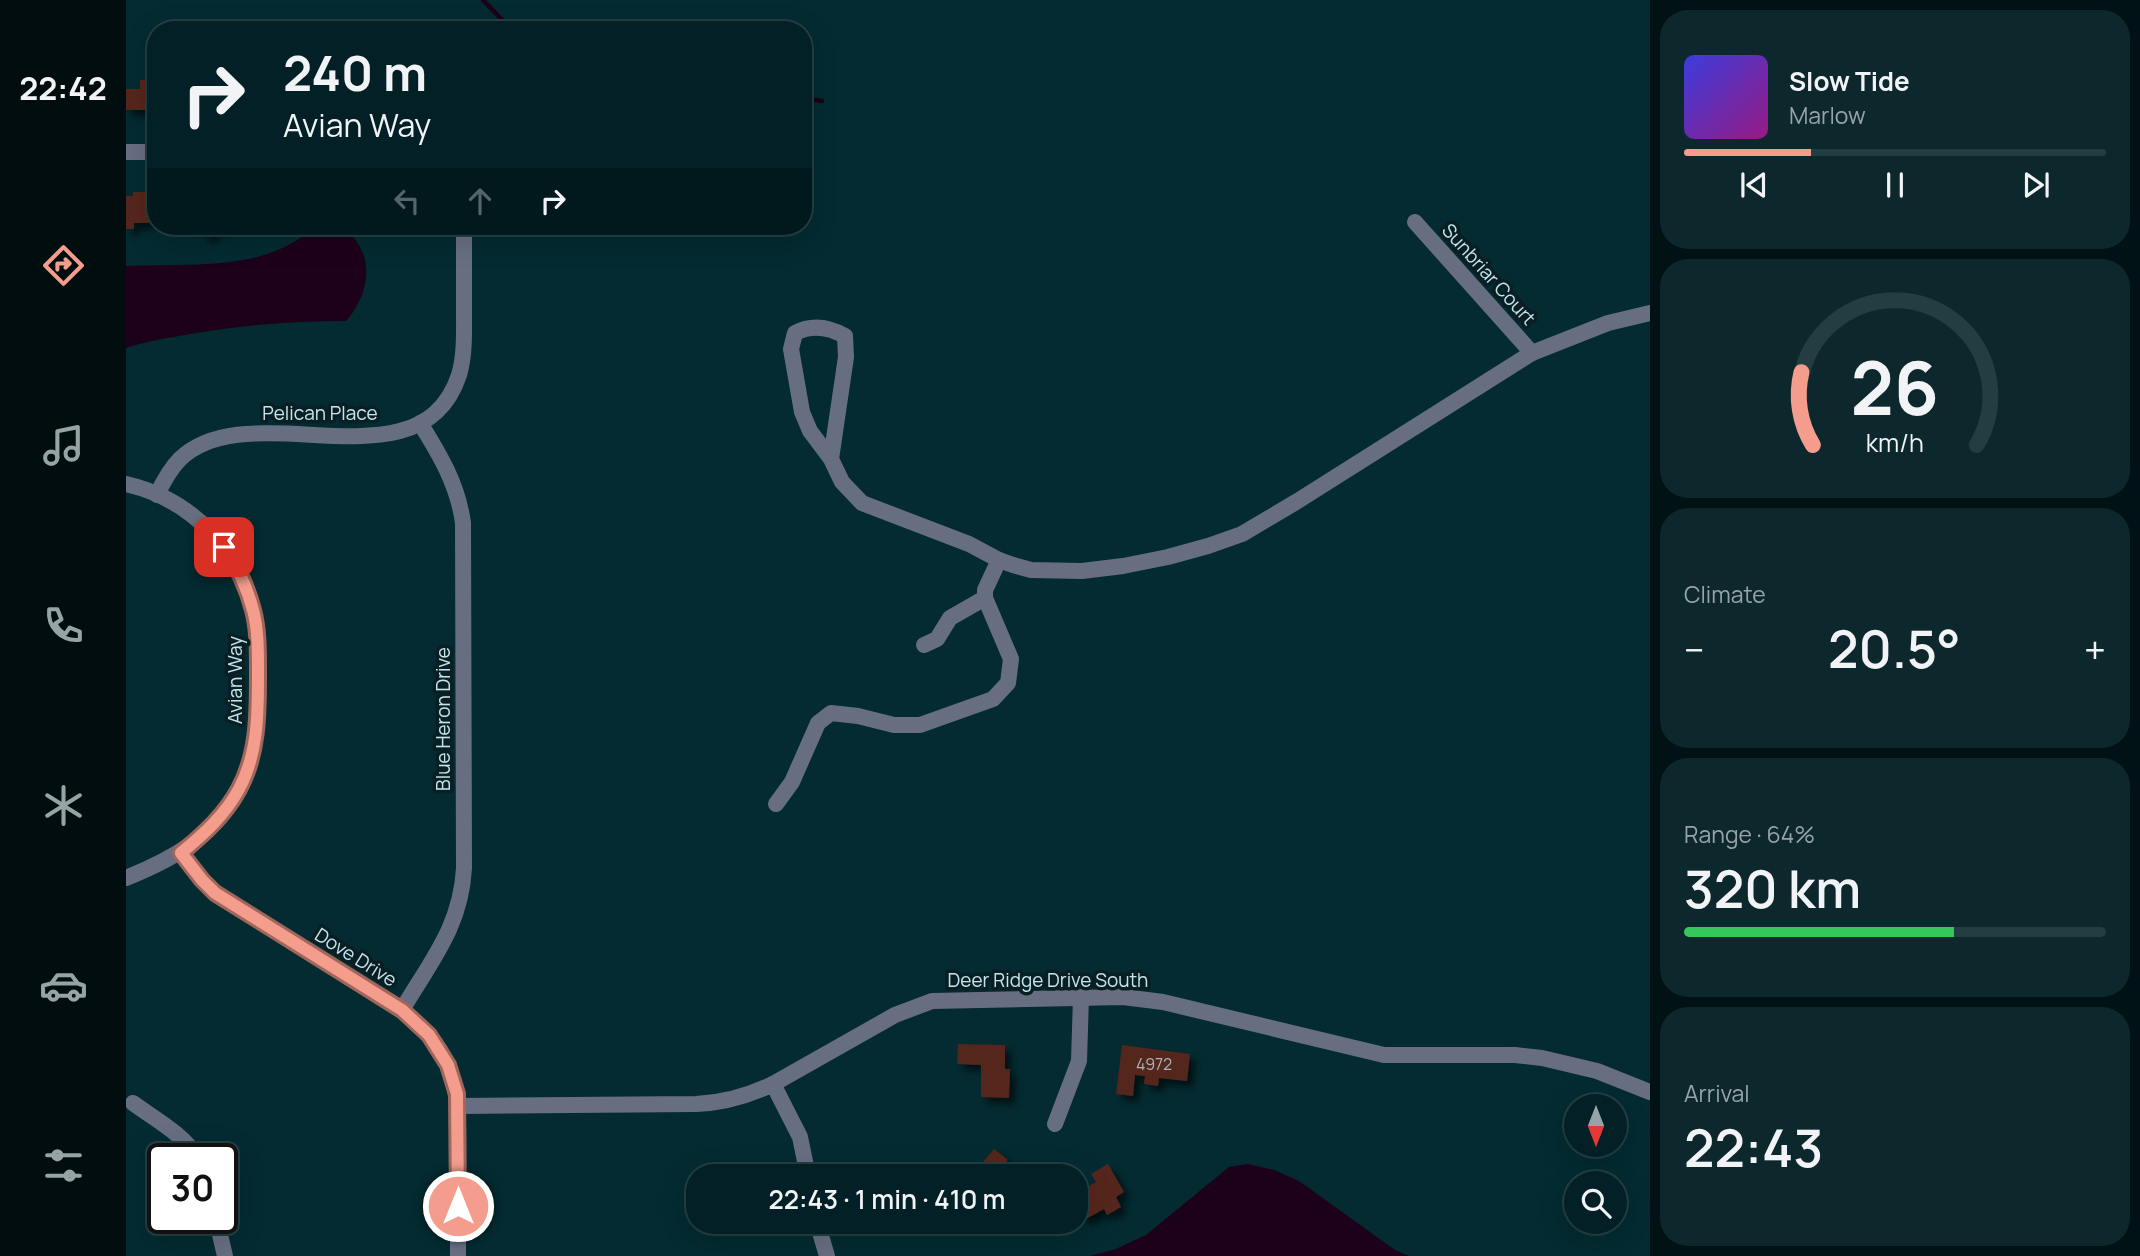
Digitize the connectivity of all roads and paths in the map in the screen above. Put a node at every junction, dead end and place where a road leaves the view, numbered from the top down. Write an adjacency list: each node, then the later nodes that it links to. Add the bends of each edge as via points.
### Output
1 (126, 152): 2 (street)
2 (147, 152)
3 (1415, 222): 6 (street, Sunbriar Court)
4 (464, 235): 7 (street, Pelican Place, via 460,372 444,401)
5 (1650, 313): 6 (street, via 1608,323)
6 (1532, 353): 11 (street, via 1242,534 1168,557 1106,569 1043,571)
7 (421, 423): 10 (street, Pelican Place, via 377,436 254,434 218,438 180,460); 18 (street, Blue Heron Drive, via 453,481 463,523 464,868 452,928)
8 (831, 459): 8 (street, via 845,337 834,330 810,327 795,333 792,362 802,412); 11 (street, via 842,482 862,503)
9 (126, 484): 10 (street, Avian Way)
10 (157, 495): 15 (street, Avian Way, via 198,520 224,547 245,585 257,640 257,722 247,770 224,812)
11 (999, 560): 12 (street)
12 (985, 598): 13 (street, via 950,618 937,639); 14 (street, via 1011,659 1008,683 993,699 920,725 831,713 818,723 792,782)
13 (924, 645)
14 (776, 804)
15 (181, 853): 16 (street, Avian Way); 18 (street, Dove Drive, via 222,898)
16 (126, 878)
17 (1081, 998): 19 (street, Deer Ridge Drive South, via 924,1003); 20 (street, Deer Ridge Drive South, via 1163,1002 1384,1055 1542,1058 1597,1071); 23 (street, via 1079,1061)
18 (402, 1010): 22 (street, Dove Drive, via 442,1053)
19 (773, 1084): 22 (street, Deer Ridge Drive South, via 710,1104); 25 (street, via 800,1137)
20 (1650, 1092)
21 (133, 1103): 24 (street)
22 (458, 1106): 29 (street, Dove Drive)
23 (1055, 1124)
24 (187, 1143)
25 (806, 1164)
26 (220, 1234): 28 (street)
27 (821, 1234): 30 (street)
28 (225, 1256)
29 (458, 1256)
30 (827, 1256)

